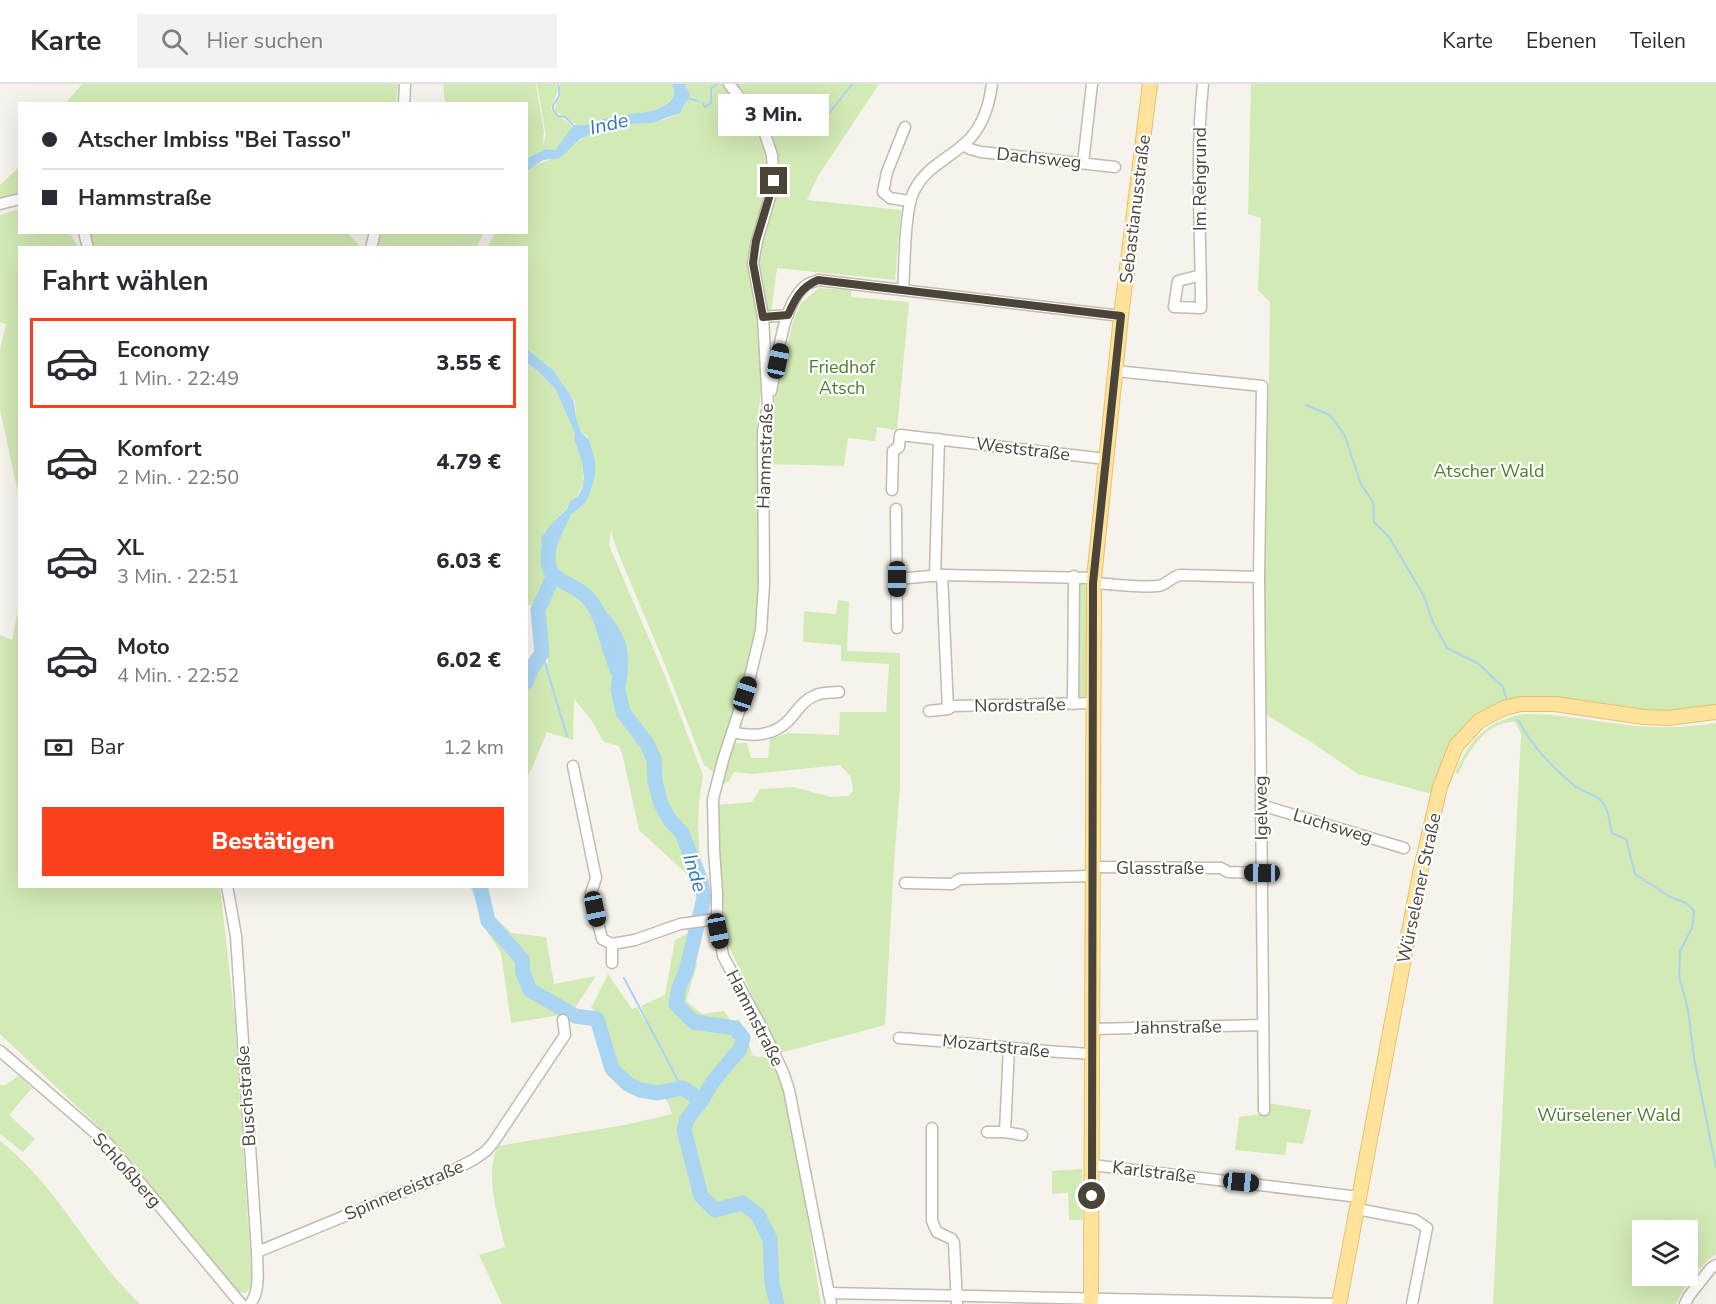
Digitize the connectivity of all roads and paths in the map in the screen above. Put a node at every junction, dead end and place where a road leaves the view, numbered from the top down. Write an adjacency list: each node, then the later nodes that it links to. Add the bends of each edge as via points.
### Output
1 (405, 84): 7 (street)
2 (729, 84): 19 (street, Hammstraße, via 763,128 772,155 774,181 753,263)
3 (992, 84): 9 (street, via 984,118)
4 (1092, 84): 10 (street)
5 (1150, 84): 18 (main road, Sebastianusstraße)
6 (1203, 84): 15 (street, Im Rehgrund, via 1199,120)
7 (404, 102)
8 (905, 127): 13 (street, via 883,192 890,198)
9 (963, 145): 10 (street, Dachsweg, via 981,152); 13 (street, via 924,175)
10 (1083, 163): 11 (street, Dachsweg)
11 (1115, 167)
12 (18, 200): 14 (street)
13 (909, 201): 16 (street)
14 (0, 204)
15 (1201, 275)
16 (903, 290): 17 (street, via 818,280 806,285); 18 (street)
17 (788, 315): 19 (street); 21 (street)
18 (1121, 316): 20 (main road, Sebastianusstraße)
19 (763, 317): 21 (street, Hammstraße)
20 (1116, 371): 23 (main road, Sebastianusstraße); 28 (street, Igelweg, via 1262,386)
21 (768, 406): 38 (street, Hammstraße, via 763,431 761,631)
22 (939, 439): 23 (street, Weststraße); 24 (street, Weststraße, via 900,435 899,447 893,451); 26 (street, Nordstraße)
23 (1107, 459): 30 (main road, Sebastianusstraße)
24 (892, 490)
25 (896, 509): 29 (street)
26 (939, 575): 27 (street); 29 (street); 35 (street, Nordstraße)
27 (1074, 576): 30 (street); 34 (street)
28 (1259, 577): 30 (street, via 1180,575 1158,586); 40 (street, Igelweg)
29 (897, 579): 31 (street)
30 (1094, 580): 33 (main road, Sebastianusstraße)
31 (897, 628)
32 (839, 692): 38 (street, via 817,694 805,701 781,728 766,734 748,736)
33 (1092, 703): 34 (street, Nordstraße); 42 (main road, Sebastianusstraße)
34 (1072, 704): 35 (street, Nordstraße)
35 (948, 709): 36 (street, Nordstraße)
36 (929, 711)
37 (1716, 712): 62 (main road, Würselener Straße, via 1668,718 1556,704 1521,704 1488,715 1463,736 1450,757 1437,801 1410,922)
38 (732, 732): 46 (street, Hammstraße, via 713,799)
39 (573, 766): 47 (street, via 596,878 591,893 598,926 602,939)
40 (1262, 805): 41 (street, Luchsweg); 43 (street, Igelweg)
41 (1404, 848)
42 (1092, 872): 43 (street, Glasstraße, via 1221,868 1228,872); 44 (street, Glasstraße, via 960,879 952,884); 51 (main road, Sebastianusstraße)
43 (1262, 873): 50 (street, Igelweg)
44 (905, 883)
45 (227, 888): 63 (street, Buschstraße, via 236,936)
46 (712, 920): 47 (street, via 680,924); 65 (street, Hammstraße, via 723,956 763,1030 789,1090)
47 (612, 944): 48 (street)
48 (612, 963)
49 (568, 1022): 63 (street, Spinnereistraße, via 565,1035 486,1151 442,1176)
50 (1263, 1025): 51 (street, Jahnstraße); 56 (street, Igelweg)
51 (1092, 1029): 55 (main road, Sebastianusstraße)
52 (898, 1038): 53 (street, Mozartstraße)
53 (1010, 1047): 55 (street, Mozartstraße); 59 (street)
54 (0, 1051): 68 (street, Schloßberg, via 108,1144)
55 (1093, 1054): 61 (main road, Sebastianusstraße)
56 (1264, 1110)
57 (932, 1128): 66 (street, via 932,1221 937,1232 954,1241)
58 (987, 1132): 59 (street)
59 (1005, 1132): 60 (street)
60 (1022, 1135)
61 (1092, 1165): 62 (street, Karlstraße); 67 (main road, Sebastianusstraße)
62 (1358, 1203): 70 (main road, Würselener Straße); 71 (street, Karlstraße, via 1415,1220 1427,1228)
63 (257, 1252): 69 (street, Buschstraße, via 257,1285)
64 (1716, 1265): 72 (street)
65 (830, 1298): 66 (street)
66 (957, 1300): 67 (street)
67 (1090, 1302): 70 (street)
68 (241, 1304)
69 (250, 1304)
70 (1337, 1304)
71 (1412, 1304)
72 (1685, 1304)

